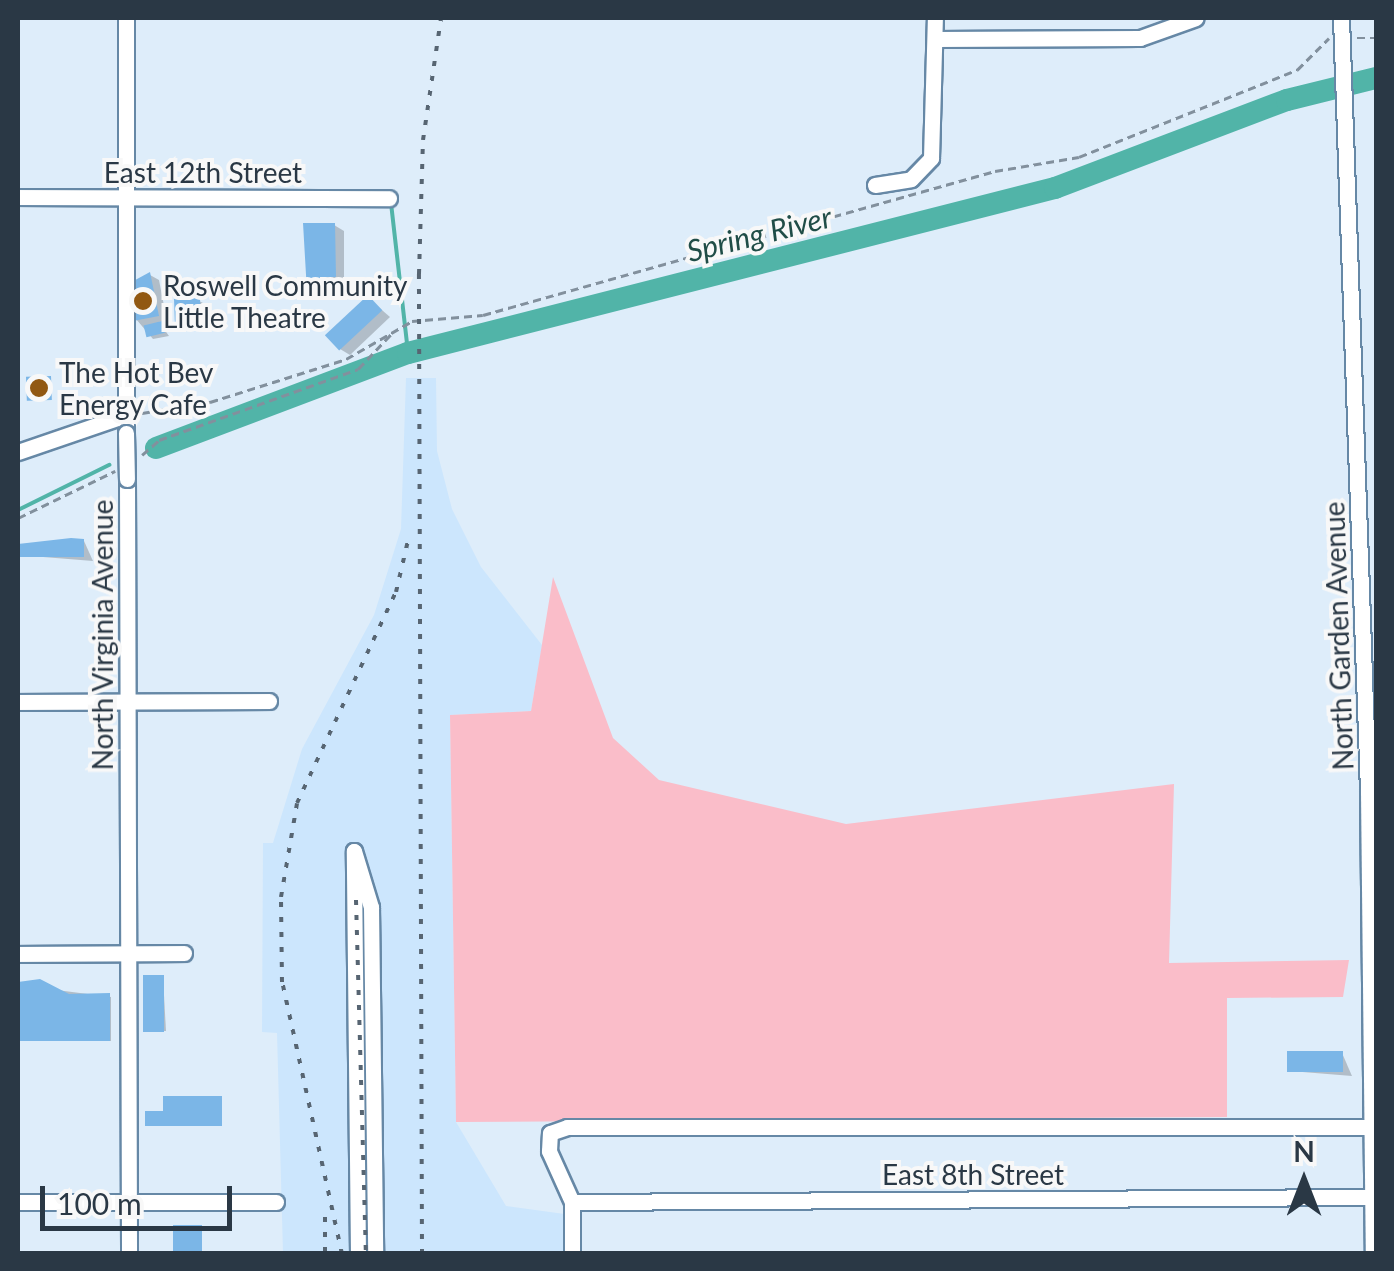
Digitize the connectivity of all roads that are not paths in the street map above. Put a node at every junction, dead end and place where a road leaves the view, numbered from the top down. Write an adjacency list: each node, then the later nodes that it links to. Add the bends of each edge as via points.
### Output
1 (126, 18): 7 (street, North Virginia Avenue)
2 (935, 18): 5 (street)
3 (1196, 18): 5 (street, via 1140,38)
4 (1342, 18): 12 (street, North Garden Avenue)
5 (936, 39): 6 (street, via 932,158 911,178)
6 (875, 185)
7 (126, 197): 8 (street, East 12th Street); 9 (street, East 12th Street); 10 (street, North Virginia Avenue)
8 (18, 198)
9 (389, 198)
10 (126, 415): 11 (street); 15 (street, North Virginia Avenue, bridge)
11 (18, 452)
12 (1370, 666): 19 (street, North Garden Avenue)
13 (269, 701): 15 (street)
14 (18, 702): 15 (street)
15 (128, 702): 18 (street, North Virginia Avenue)
16 (184, 953): 18 (street)
17 (18, 954): 18 (street)
18 (128, 954): 22 (street, North Virginia Avenue)
19 (1375, 1138): 20 (street, North Garden Avenue); 24 (street, via 567,1128 550,1132 549,1151)
20 (1373, 1197): 24 (street, East 8th Street); 29 (street, North Garden Avenue)
21 (18, 1202): 22 (street)
22 (129, 1202): 23 (street); 25 (street, North Virginia Avenue)
23 (276, 1202)
24 (572, 1202): 28 (street)
25 (129, 1254)
26 (358, 1254): 27 (street, via 354,851 371,907)
27 (375, 1254)
28 (572, 1254)
29 (1373, 1254)

